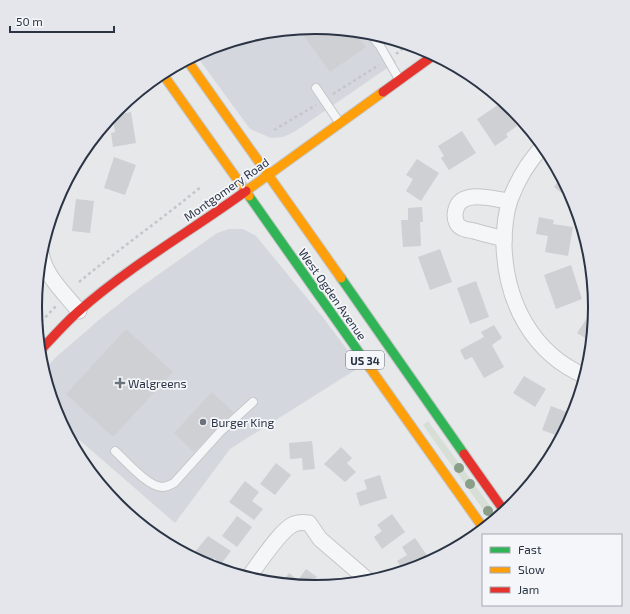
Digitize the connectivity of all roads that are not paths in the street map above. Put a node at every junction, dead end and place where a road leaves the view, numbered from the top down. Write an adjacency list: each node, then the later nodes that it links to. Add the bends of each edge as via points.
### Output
1 (376, 41): 5 (lane)
2 (429, 59): 5 (main road, Montgomery Road)
3 (190, 64): 9 (main road, West Ogden Avenue / US 34)
4 (166, 78): 10 (main road, West Ogden Avenue / US 34)
5 (399, 80): 7 (main road, Montgomery Road)
6 (316, 88): 7 (lane)
7 (339, 123): 9 (main road, Montgomery Road)
8 (539, 151): 11 (street, via 525,170)
9 (268, 175): 10 (main road, Montgomery Road); 19 (main road, West Ogden Avenue / US 34)
10 (245, 191): 14 (main road, Montgomery Road, via 157,251); 20 (main road, West Ogden Avenue / US 34)
11 (509, 201): 12 (street); 12 (street, via 466,198 460,201 456,208 456,223 462,228)
12 (504, 239): 16 (street, via 508,284 527,327 545,348)
13 (45, 265): 14 (street)
14 (79, 311): 15 (main road, Montgomery Road)
15 (45, 347)
16 (580, 374)
17 (253, 402): 18 (lane, via 168,486 154,485)
18 (115, 451)
19 (501, 506)
20 (481, 524)
21 (252, 573): 22 (street, via 281,535 292,525 301,522 309,523 320,539)
22 (363, 576)

